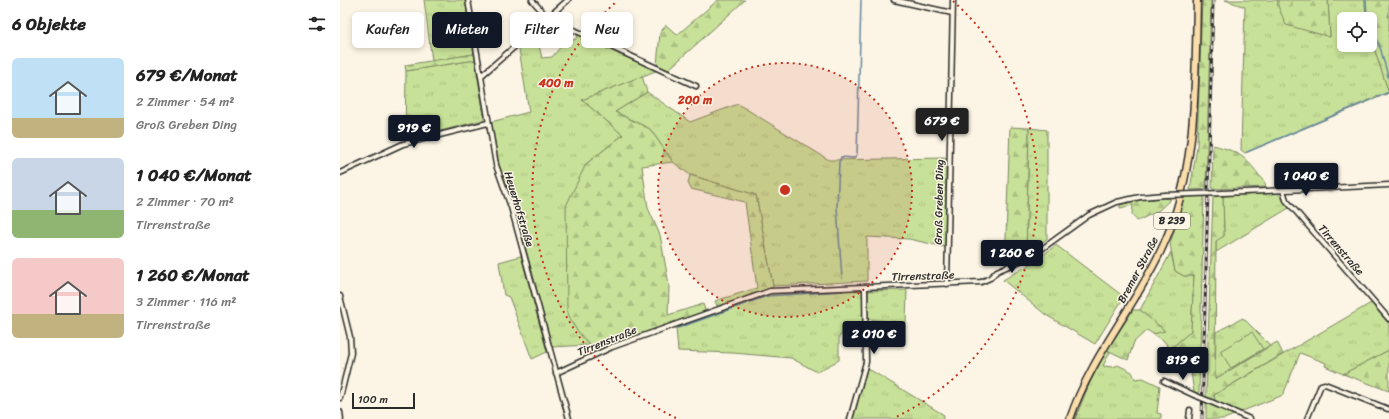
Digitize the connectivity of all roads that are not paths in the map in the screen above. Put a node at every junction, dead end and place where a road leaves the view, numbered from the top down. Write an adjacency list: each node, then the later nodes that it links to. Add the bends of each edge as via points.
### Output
1 (468, 0): 12 (street, Heuerhofstraße)
2 (532, 0): 7 (street)
3 (568, 0): 8 (street)
4 (894, 0): 9 (street)
5 (953, 0): 9 (street, Groß Greben Ding)
6 (1197, 0): 31 (main road, Bremer Straße / B 239, via 1191,141 1188,167 1176,212 1146,280 1096,360)
7 (543, 12)
8 (555, 12)
9 (952, 13): 18 (street, Groß Greben Ding)
10 (573, 29): 13 (street)
11 (513, 48): 12 (street)
12 (480, 76): 14 (street, Heuerhofstraße)
13 (696, 86)
14 (488, 122): 15 (street, via 403,144); 22 (street, Heuerhofstraße, via 496,165 511,207)
15 (340, 173)
16 (1389, 185): 17 (street, Tirrenstraße)
17 (1283, 190): 18 (street, Tirrenstraße, bridge, via 1165,195 1117,202 1089,215 1032,256 997,271 985,281); 21 (street, Tirrenstraße, via 1286,200)
18 (947, 284): 19 (street, Tirrenstraße)
19 (865, 287): 22 (street, Tirrenstraße, via 770,291 612,347); 30 (street, via 866,362)
20 (340, 296): 24 (street, via 350,337 351,354)
21 (1389, 319)
22 (556, 373): 29 (street, Heuerhofstraße)
23 (1164, 381): 33 (street, bridge)
24 (340, 398)
25 (1388, 409): 34 (street, via 1324,384 1321,385)
26 (1190, 410): 32 (street)
27 (340, 412): 28 (street)
28 (341, 419)
29 (570, 419)
30 (850, 419)
31 (1070, 419)
32 (1189, 419)
33 (1250, 419)
34 (1307, 419)

